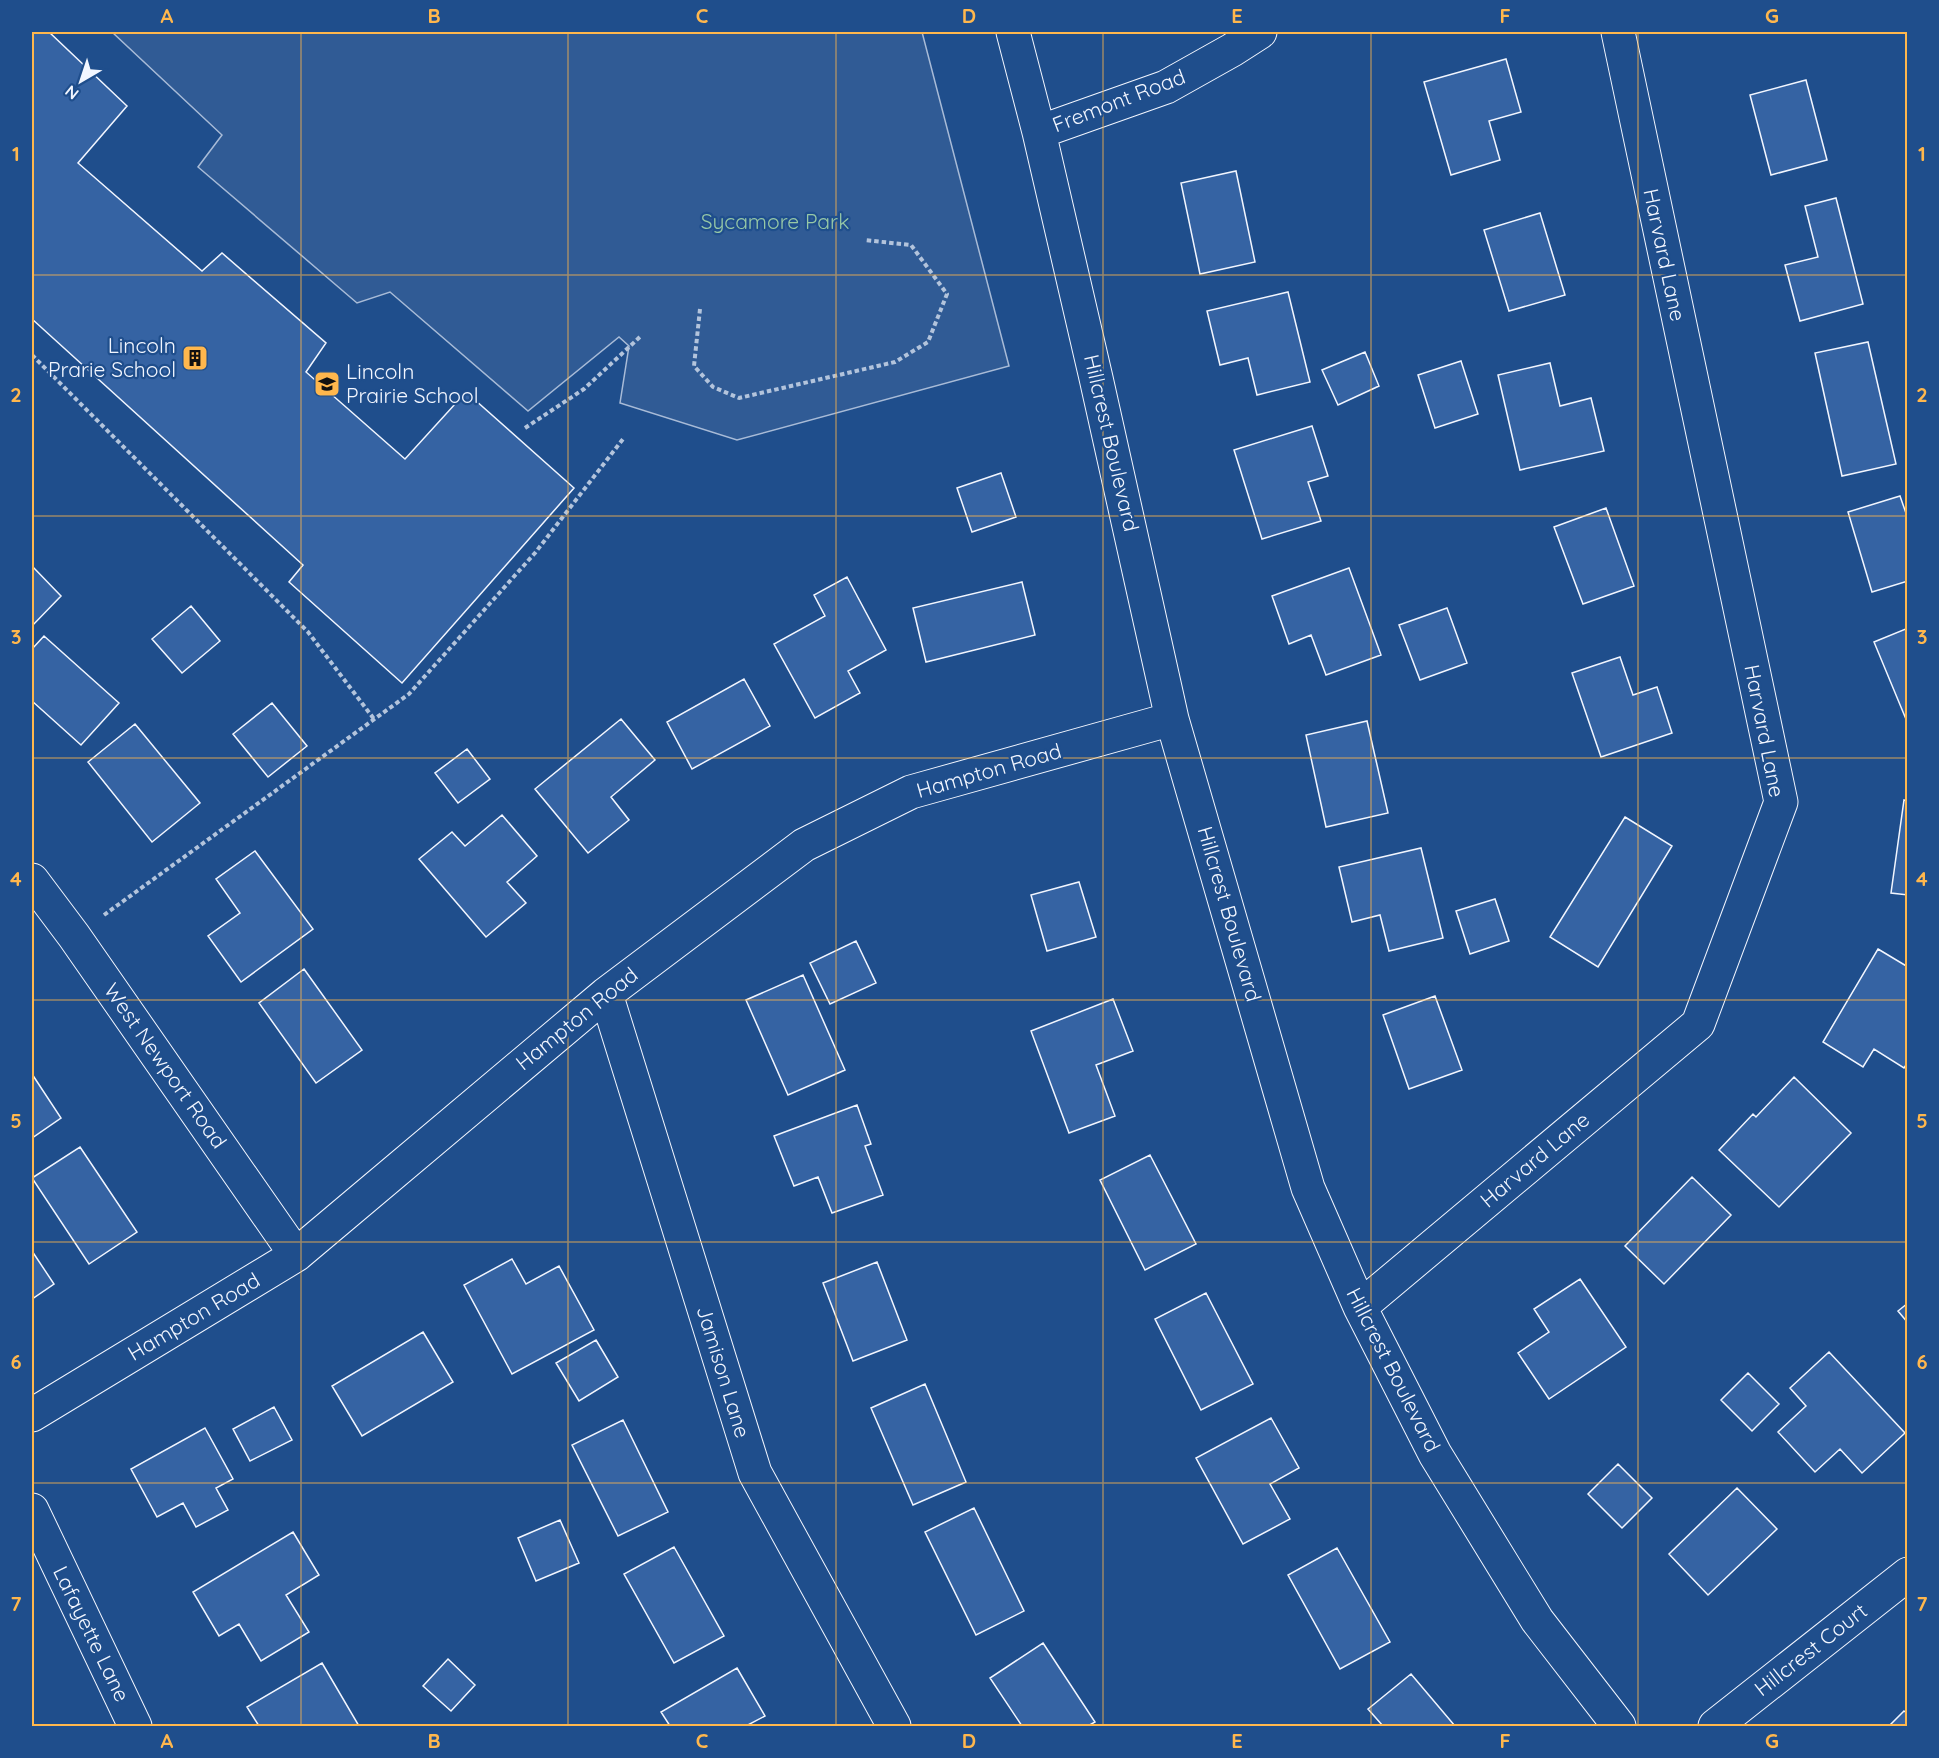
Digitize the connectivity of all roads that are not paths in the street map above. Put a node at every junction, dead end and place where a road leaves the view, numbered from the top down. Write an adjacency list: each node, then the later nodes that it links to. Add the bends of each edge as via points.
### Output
1 (1013, 32): 4 (street, Hillcrest Boulevard)
2 (1260, 32): 4 (street, Fremont Road, via 1166,87)
3 (1618, 32): 9 (street, Harvard Lane, via 1781,802 1698,1024)
4 (1039, 132): 5 (street, Hillcrest Boulevard)
5 (1172, 719): 7 (street, Hampton Road, via 911,792 804,845); 9 (street, Hillcrest Boulevard, via 1308,1188)
6 (32, 880): 8 (street, West Newport Road)
7 (606, 993): 8 (street, Hampton Road); 14 (street, Jamison Lane, via 755,1473)
8 (296, 1255): 10 (street, Hampton Road)
9 (1360, 1307): 15 (street, Hillcrest Boulevard, via 1435,1454 1537,1620)
10 (32, 1415)
11 (32, 1510): 13 (street, Lafayette Lane)
12 (1908, 1574): 16 (street, Hillcrest Court)
13 (135, 1726)
14 (894, 1726)
15 (1619, 1726)
16 (1715, 1726)

